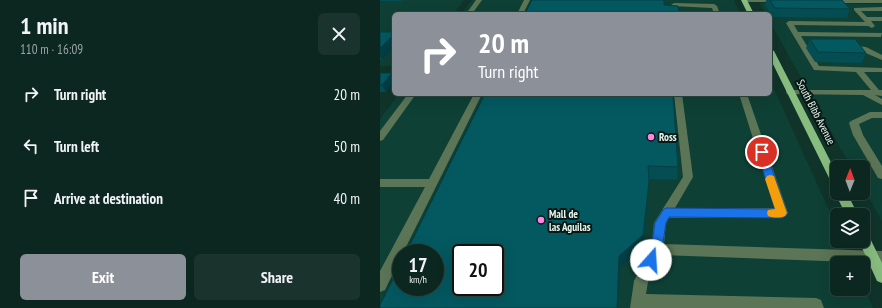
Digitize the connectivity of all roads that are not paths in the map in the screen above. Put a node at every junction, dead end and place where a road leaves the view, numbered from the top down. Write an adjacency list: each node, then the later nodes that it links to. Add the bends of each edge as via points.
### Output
1 (479, 0): 10 (lane)
2 (527, 0): 11 (lane)
3 (744, 0): 4 (lane); 14 (main road)
4 (780, 0): 5 (lane)
5 (787, 0)
6 (882, 0): 7 (lane)
7 (818, 1)
8 (674, 3): 12 (lane); 13 (lane, via 714,6)
9 (882, 9): 16 (lane, via 856,9)
10 (470, 12)
11 (521, 12)
12 (682, 12)
13 (716, 12)
14 (750, 12)
15 (882, 19): 16 (lane)
16 (868, 22): 17 (lane); 18 (lane, via 789,23)
17 (880, 33): 18 (lane)
18 (796, 34): 22 (lane, via 807,46 817,68)
19 (843, 47): 21 (lane, via 863,49)
20 (772, 55): 24 (main road, South Bibb Avenue)
21 (882, 58)
22 (858, 69): 23 (lane); 26 (lane)
23 (882, 70)
24 (790, 92): 25 (lane); 34 (main road, South Bibb Avenue)
25 (865, 93): 26 (lane); 31 (lane)
26 (879, 93)
27 (411, 96): 33 (lane)
28 (477, 96): 37 (lane)
29 (678, 96): 38 (lane, via 688,178)
30 (744, 96): 38 (lane, via 782,213)
31 (882, 102)
32 (882, 115): 35 (lane, via 870,115 854,123 858,135)
33 (380, 138)
34 (830, 170)
35 (882, 175)
36 (380, 183): 37 (lane)
37 (432, 183): 43 (lane)
38 (666, 213): 40 (lane, via 660,223)
39 (870, 246): 41 (main road)
40 (657, 249): 41 (lane); 44 (lane, via 641,281)
41 (878, 257): 42 (main road)
42 (882, 277)
43 (380, 285)
44 (637, 305): 45 (lane, via 816,305)
45 (817, 308)

